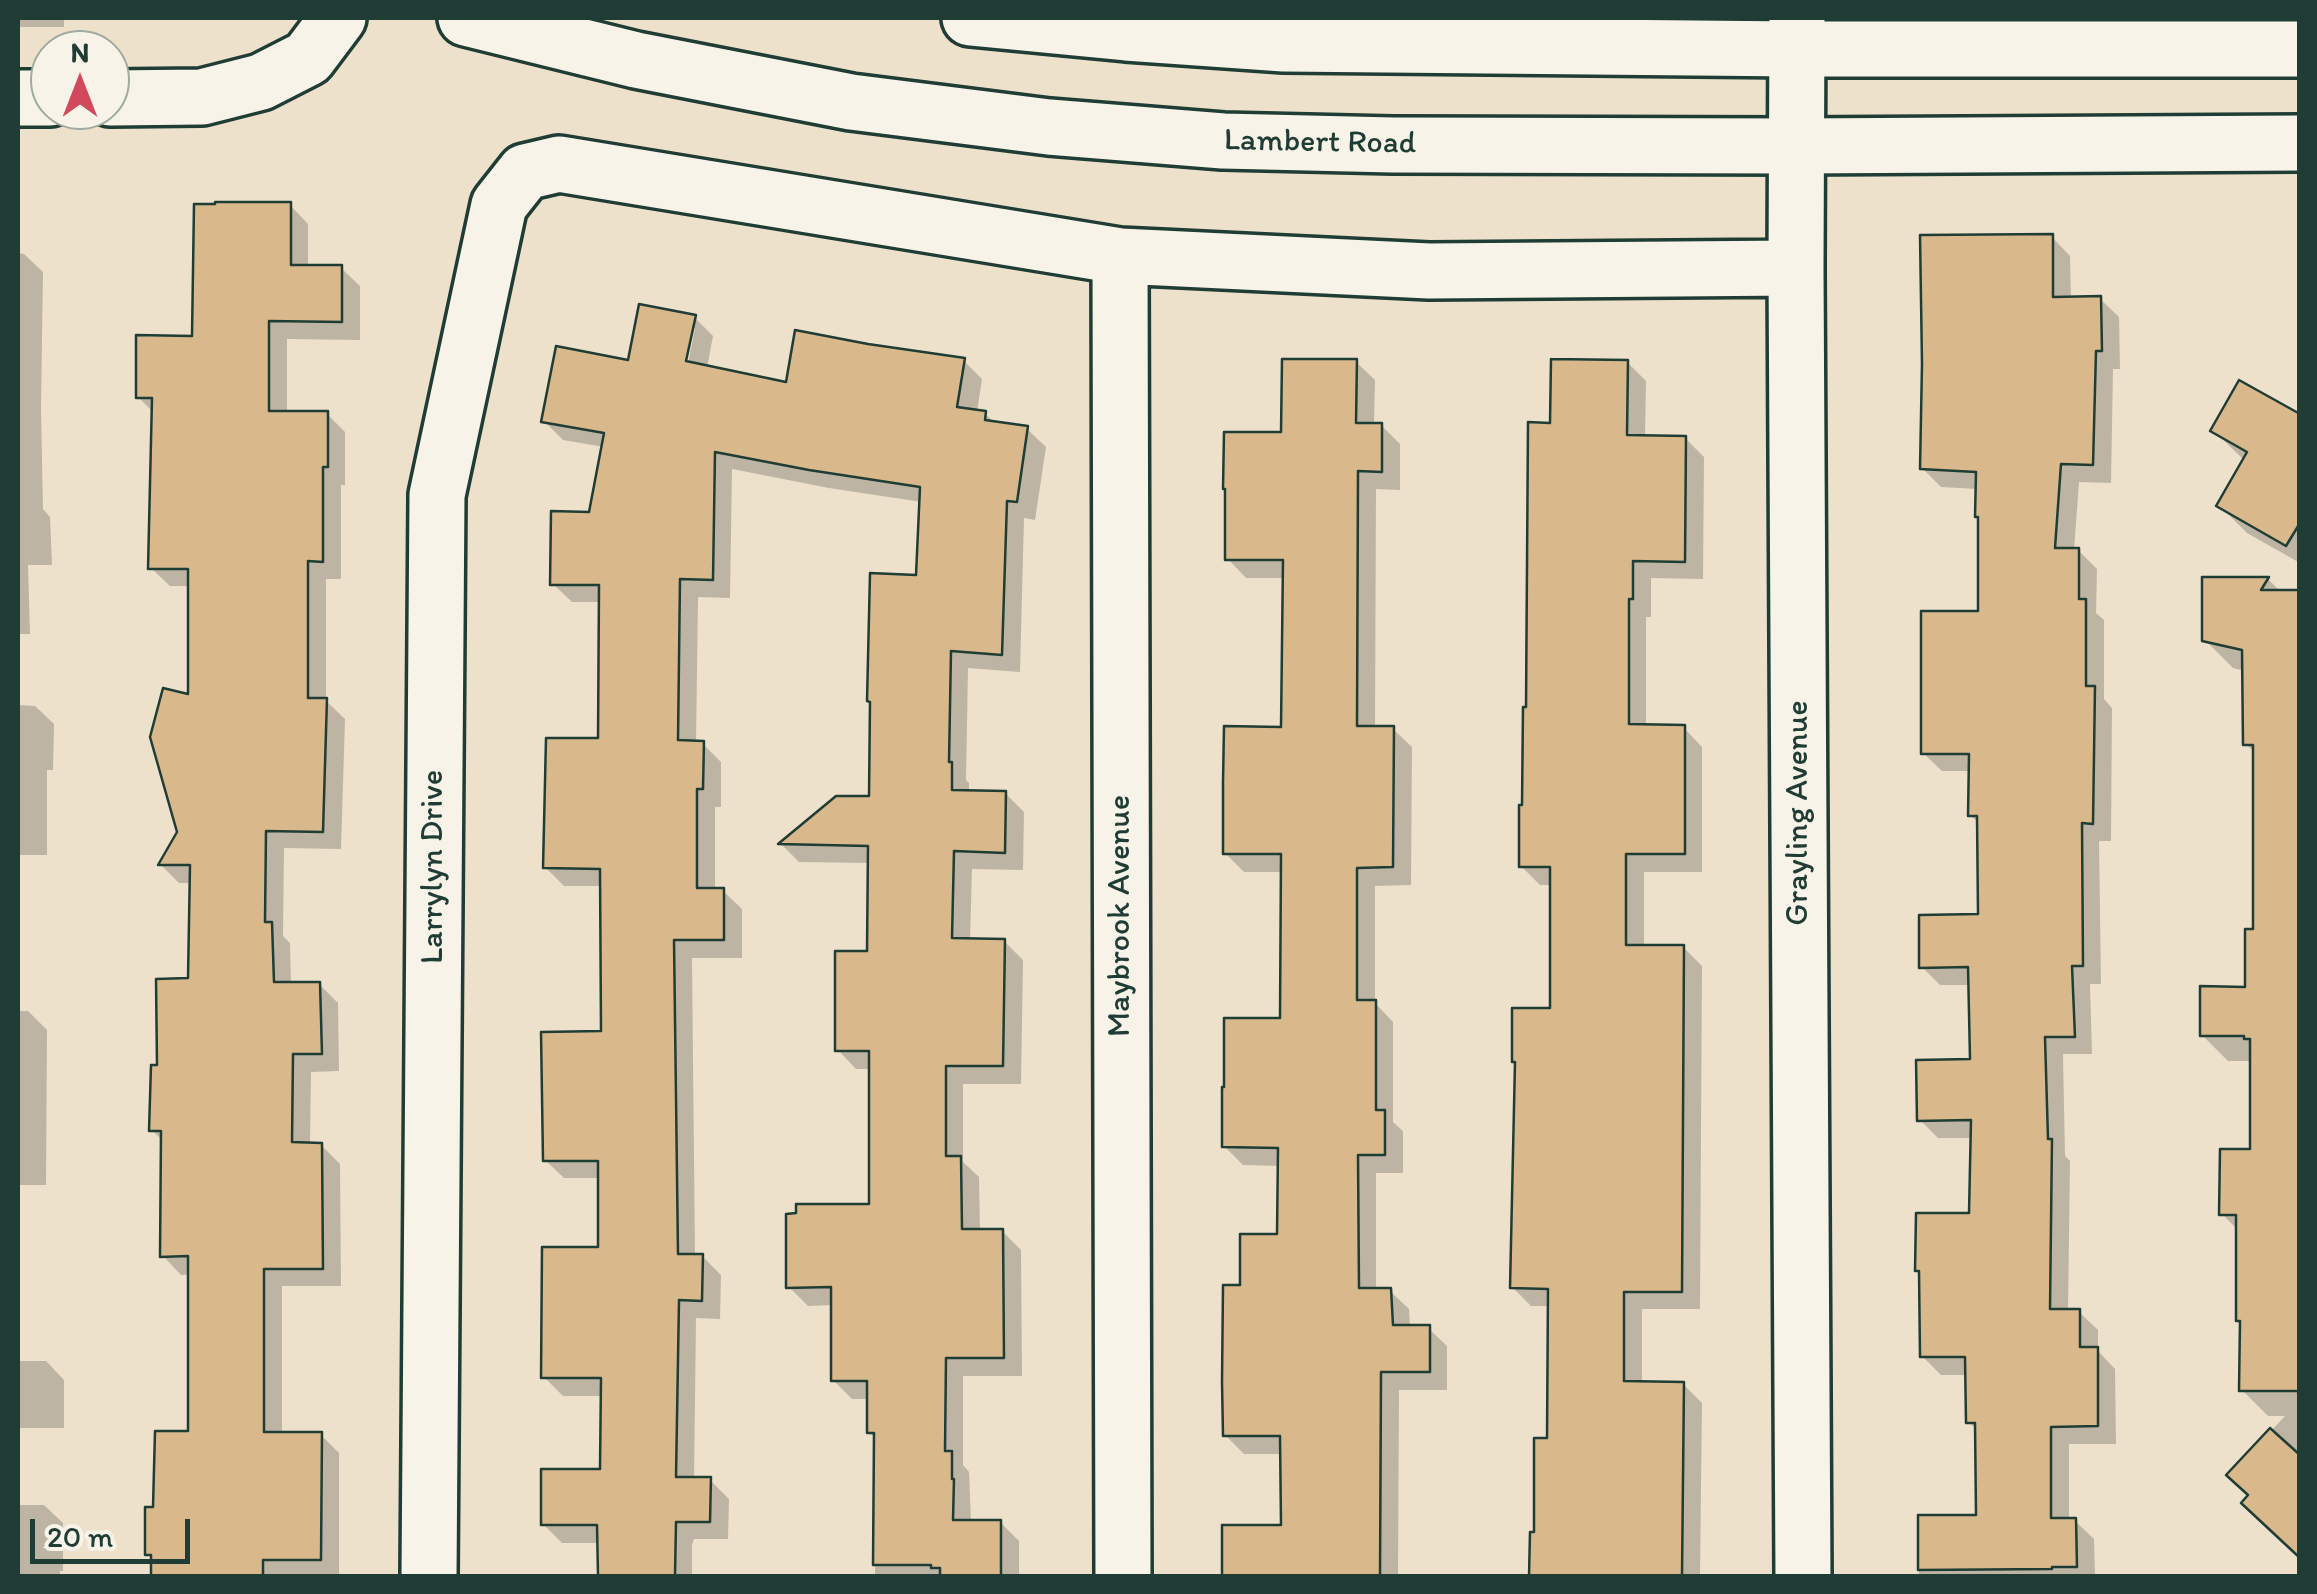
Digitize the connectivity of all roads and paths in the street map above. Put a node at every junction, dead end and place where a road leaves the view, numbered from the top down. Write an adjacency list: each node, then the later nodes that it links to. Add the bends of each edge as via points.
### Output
1 (338, 18): 6 (street, via 308,58 261,82 202,97)
2 (466, 18): 8 (street, Lambert Road, via 850,102 1049,127 1223,142)
3 (970, 18): 4 (street, via 1284,44)
4 (1797, 33): 5 (street); 8 (street, Grayling Avenue)
5 (2300, 49)
6 (130, 98)
7 (2300, 142): 8 (street, Lambert Road)
8 (1796, 146): 10 (street, Grayling Avenue)
9 (1120, 256): 10 (street, via 1430,270); 11 (street, Larrylyn Drive, via 559,164 524,172 500,205 437,495); 12 (street, Maybrook Avenue)
10 (1796, 268): 13 (street, Grayling Avenue)
11 (429, 1576)
12 (1123, 1576)
13 (1803, 1576)

